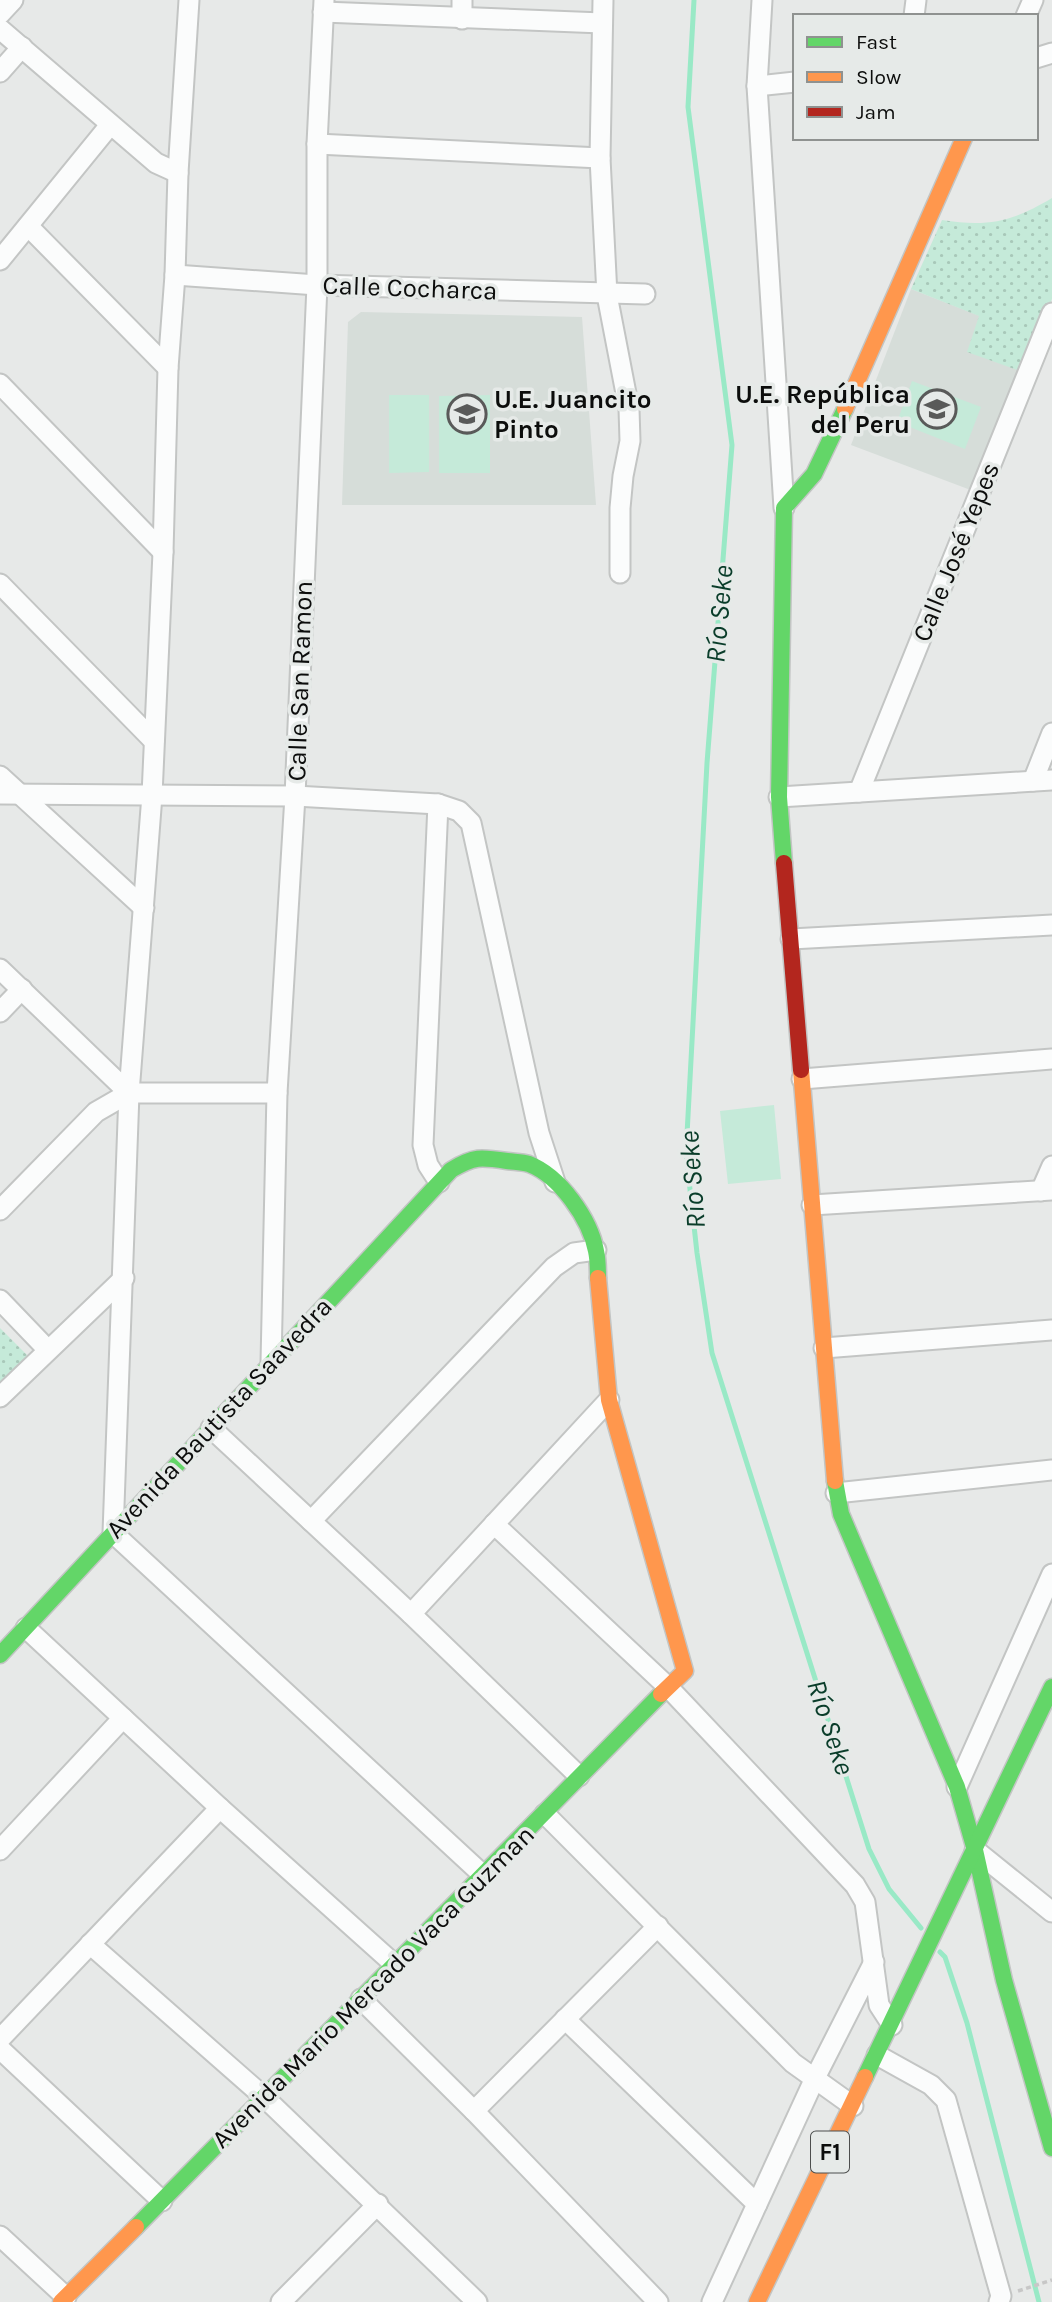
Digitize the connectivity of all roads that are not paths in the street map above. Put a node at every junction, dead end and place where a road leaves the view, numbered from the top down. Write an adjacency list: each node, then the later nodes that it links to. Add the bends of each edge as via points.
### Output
1 (13, 0): 7 (street)
2 (188, 0): 18 (street)
3 (603, 0): 8 (street)
4 (762, 0): 13 (street)
5 (324, 6): 6 (street); 16 (street, Calle San Ramon)
6 (462, 10): 8 (street)
7 (0, 14)
8 (602, 23): 17 (street)
9 (0, 29): 10 (street)
10 (22, 47): 11 (street); 14 (street)
11 (0, 72)
12 (793, 82): 13 (street)
13 (757, 86): 28 (street)
14 (110, 125): 18 (street, via 156,163); 19 (street)
15 (963, 140): 28 (main road, via 831,442 814,474)
16 (317, 144): 17 (street); 22 (street, Calle San Ramon)
17 (600, 158): 24 (street)
18 (178, 173): 21 (street)
19 (28, 226): 20 (street); 26 (street)
20 (0, 260)
21 (175, 275): 22 (street, Calle Cocharca); 26 (street)
22 (317, 285): 24 (street, Calle Cocharca); 39 (street, Calle San Ramon)
23 (645, 294): 24 (street, Calle Cocharca)
24 (607, 295): 30 (street, via 629,409 630,440 620,508)
25 (1052, 313): 36 (street, Calle José Yepes)
26 (168, 368): 29 (street)
27 (0, 384): 29 (street)
28 (784, 508): 40 (main road)
29 (163, 552): 33 (street)
30 (620, 573)
31 (0, 584): 33 (street)
32 (1052, 733): 35 (street)
33 (154, 741): 38 (street)
34 (0, 776): 37 (street)
35 (1042, 780): 36 (street)
36 (859, 792): 40 (street)
37 (8, 793): 38 (street); 42 (street)
38 (152, 795): 39 (street); 42 (street)
39 (295, 796): 41 (street); 51 (street, Calle San Ramon)
40 (779, 797): 44 (main road)
41 (438, 804): 53 (street, via 423,1145 428,1166); 54 (street, via 460,811 471,823 535,1120)
42 (144, 908): 50 (street)
43 (1052, 925): 44 (street)
44 (791, 939): 49 (main road)
45 (0, 969): 46 (street)
46 (22, 989): 47 (street); 50 (street)
47 (0, 1012)
48 (1052, 1059): 49 (street)
49 (802, 1079): 56 (main road)
50 (129, 1093): 51 (street); 57 (street, via 96,1112); 59 (street)
51 (277, 1093): 64 (street, Calle San Ramon)
52 (1052, 1166): 55 (street)
53 (439, 1182): 54 (main road, Avenida Bautista Saavedra, via 469,1159 486,1158 528,1164); 64 (main road, Avenida Bautista Saavedra)
54 (556, 1184): 58 (main road, Avenida Bautista Saavedra, via 584,1219)
55 (1046, 1190): 56 (street)
56 (812, 1205): 62 (main road)
57 (0, 1210)
58 (596, 1250): 66 (main road, Avenida Bautista Saavedra); 70 (street, via 574,1253 554,1267)
59 (124, 1278): 63 (street); 72 (street)
60 (0, 1300): 63 (street)
61 (1052, 1330): 62 (street)
62 (824, 1348): 69 (main road)
63 (48, 1350): 65 (street)
64 (271, 1362): 67 (main road, Avenida Bautista Saavedra)
65 (0, 1397)
66 (609, 1399): 71 (street); 77 (main road, Avenida Bautista Saavedra)
67 (211, 1428): 70 (street); 72 (main road, Avenida Bautista Saavedra)
68 (1052, 1470): 69 (street)
69 (836, 1493): 82 (main road)
70 (311, 1521): 74 (street)
71 (494, 1524): 74 (street); 78 (street)
72 (113, 1533): 75 (main road, Avenida Bautista Saavedra); 87 (street)
73 (1052, 1574): 82 (street)
74 (411, 1614): 81 (street)
75 (26, 1628): 76 (main road, Avenida Bautista Saavedra); 80 (street)
76 (0, 1655)
77 (685, 1671): 78 (main road, Avenida Mario Mercado Vaca Guzman)
78 (668, 1687): 81 (main road, Avenida Mario Mercado Vaca Guzman); 91 (street, via 855,1885 865,1902)
79 (1052, 1687): 86 (main road, F1)
80 (123, 1718): 83 (street); 85 (street)
81 (579, 1776): 84 (main road, Avenida Mario Mercado Vaca Guzman)
82 (957, 1787): 86 (main road)
83 (220, 1808): 90 (street); 92 (street)
84 (545, 1814): 87 (main road, Avenida Mario Mercado Vaca Guzman); 89 (street)
85 (0, 1850)
86 (975, 1850): 88 (street); 95 (main road, F1); 103 (main road, via 1004,1980)
87 (483, 1875): 92 (main road, Avenida Mario Mercado Vaca Guzman)
88 (1052, 1912)
89 (658, 1926): 94 (street); 99 (street, via 793,2063)
90 (90, 1944): 96 (street); 100 (street)
91 (874, 1962): 95 (street, via 879,2005); 99 (street)
92 (394, 1964): 93 (main road, Avenida Mario Mercado Vaca Guzman)
93 (361, 1999): 100 (main road, Avenida Mario Mercado Vaca Guzman); 102 (street)
94 (565, 2019): 102 (street); 106 (street)
95 (892, 2025): 98 (main road, F1)
96 (0, 2039)
97 (0, 2049): 104 (street)
98 (877, 2055): 101 (main road, F1); 108 (street, via 931,2085 946,2100)
99 (815, 2078): 101 (street); 106 (street)
100 (264, 2097): 104 (main road, Avenida Mario Mercado Vaca Guzman); 105 (street)
101 (853, 2106): 114 (main road, F1)
102 (474, 2111): 112 (street)
103 (1052, 2148)
104 (162, 2201): 109 (main road, Avenida Mario Mercado Vaca Guzman)
105 (378, 2204): 110 (street); 111 (street)
106 (757, 2204): 113 (street)
107 (0, 2236): 109 (street)
108 (1005, 2298)
109 (64, 2300)
110 (473, 2300)
111 (281, 2302)
112 (658, 2302)
113 (712, 2302)
114 (757, 2302)

